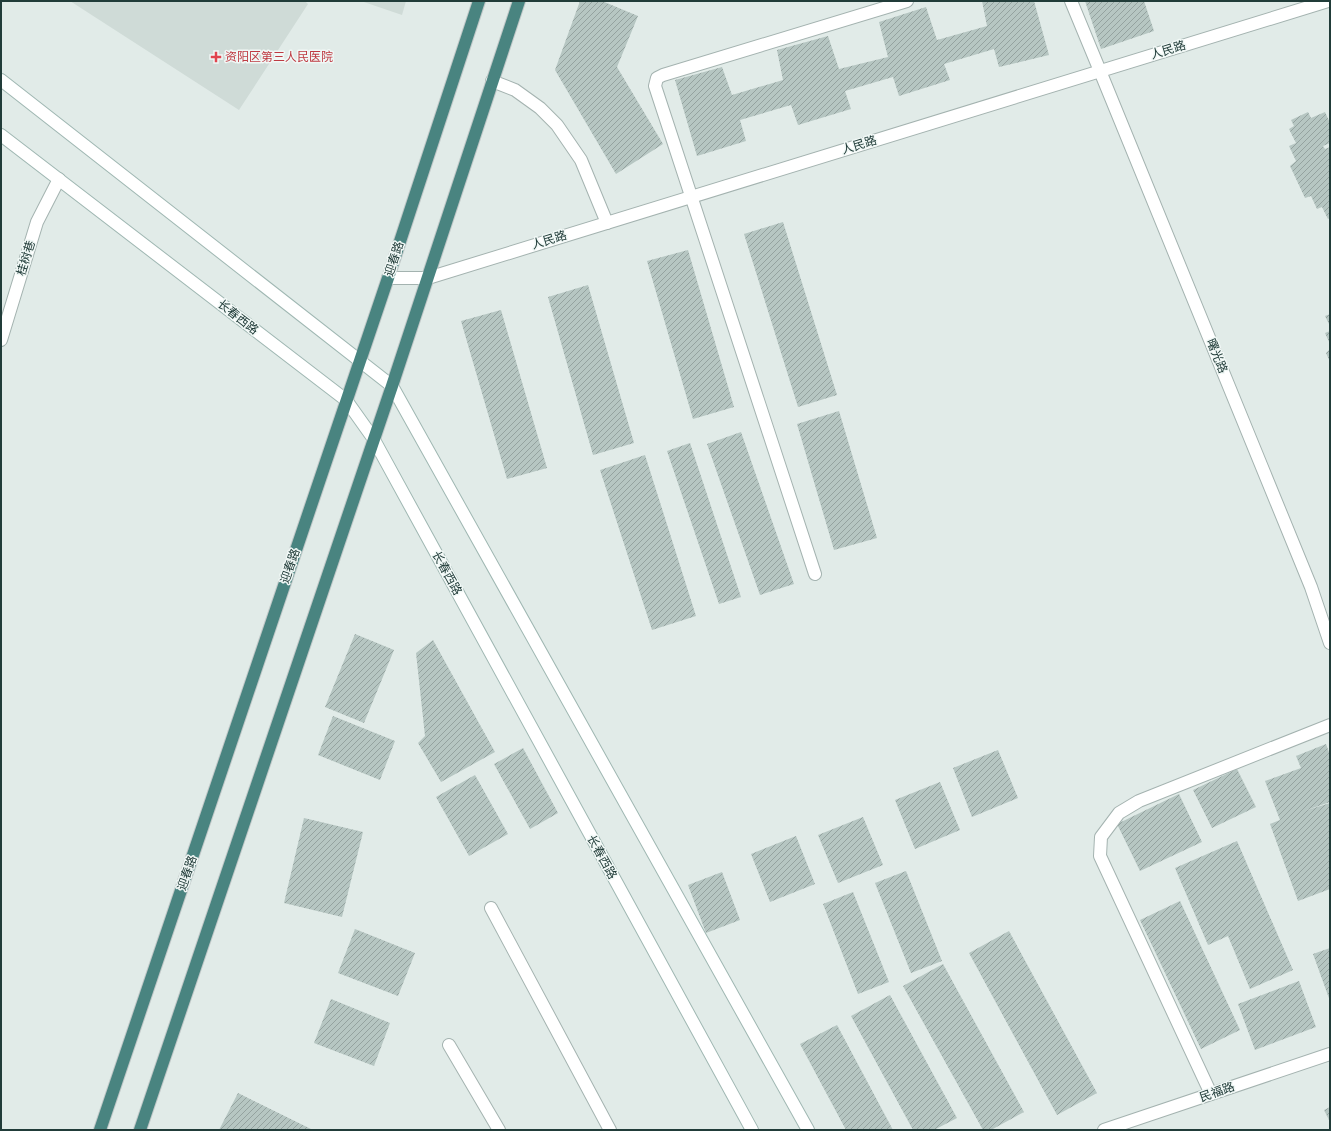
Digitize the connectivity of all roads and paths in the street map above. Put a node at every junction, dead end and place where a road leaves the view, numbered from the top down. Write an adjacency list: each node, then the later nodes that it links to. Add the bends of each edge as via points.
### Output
1 (479, 1): 13 (highway, 迎春路)
2 (519, 1): 8 (highway)
3 (907, 1): 11 (street, via 657,78 655,86)
4 (1071, 1): 6 (street, 曙光路)
5 (1328, 1): 6 (street, 人民路)
6 (1100, 71): 11 (street, 人民路); 21 (street, 曙光路, via 1311,587)
7 (1, 80): 16 (street)
8 (492, 81): 12 (street, via 515,90 540,108 557,125 582,160); 14 (highway)
9 (1, 135): 10 (street, 长春西路)
10 (59, 179): 15 (street, 桂树巷, via 38,222); 18 (street, 长春西路)
11 (691, 197): 12 (street, 人民路); 20 (street)
12 (607, 223): 14 (street, 人民路)
13 (388, 278): 14 (street, 人民路); 16 (highway, 迎春路)
14 (428, 278): 17 (highway)
15 (1, 340)
16 (360, 360): 17 (street); 18 (highway, 迎春路)
17 (392, 386): 19 (highway); 32 (street)
18 (346, 400): 19 (street, 长春西路); 27 (highway, 迎春路)
19 (373, 438): 28 (highway); 31 (street, 长春西路)
20 (814, 574)
21 (1330, 643)
22 (1330, 725): 26 (street, via 1139,801 1120,813 1101,837 1100,856)
23 (491, 908): 30 (street)
24 (449, 1045): 29 (street)
25 (1330, 1054): 26 (street, 民福路)
26 (1211, 1094): 33 (street, 民福路)
27 (100, 1130)
28 (140, 1130)
29 (500, 1130)
30 (610, 1130)
31 (752, 1130)
32 (808, 1130)
33 (1104, 1130)

